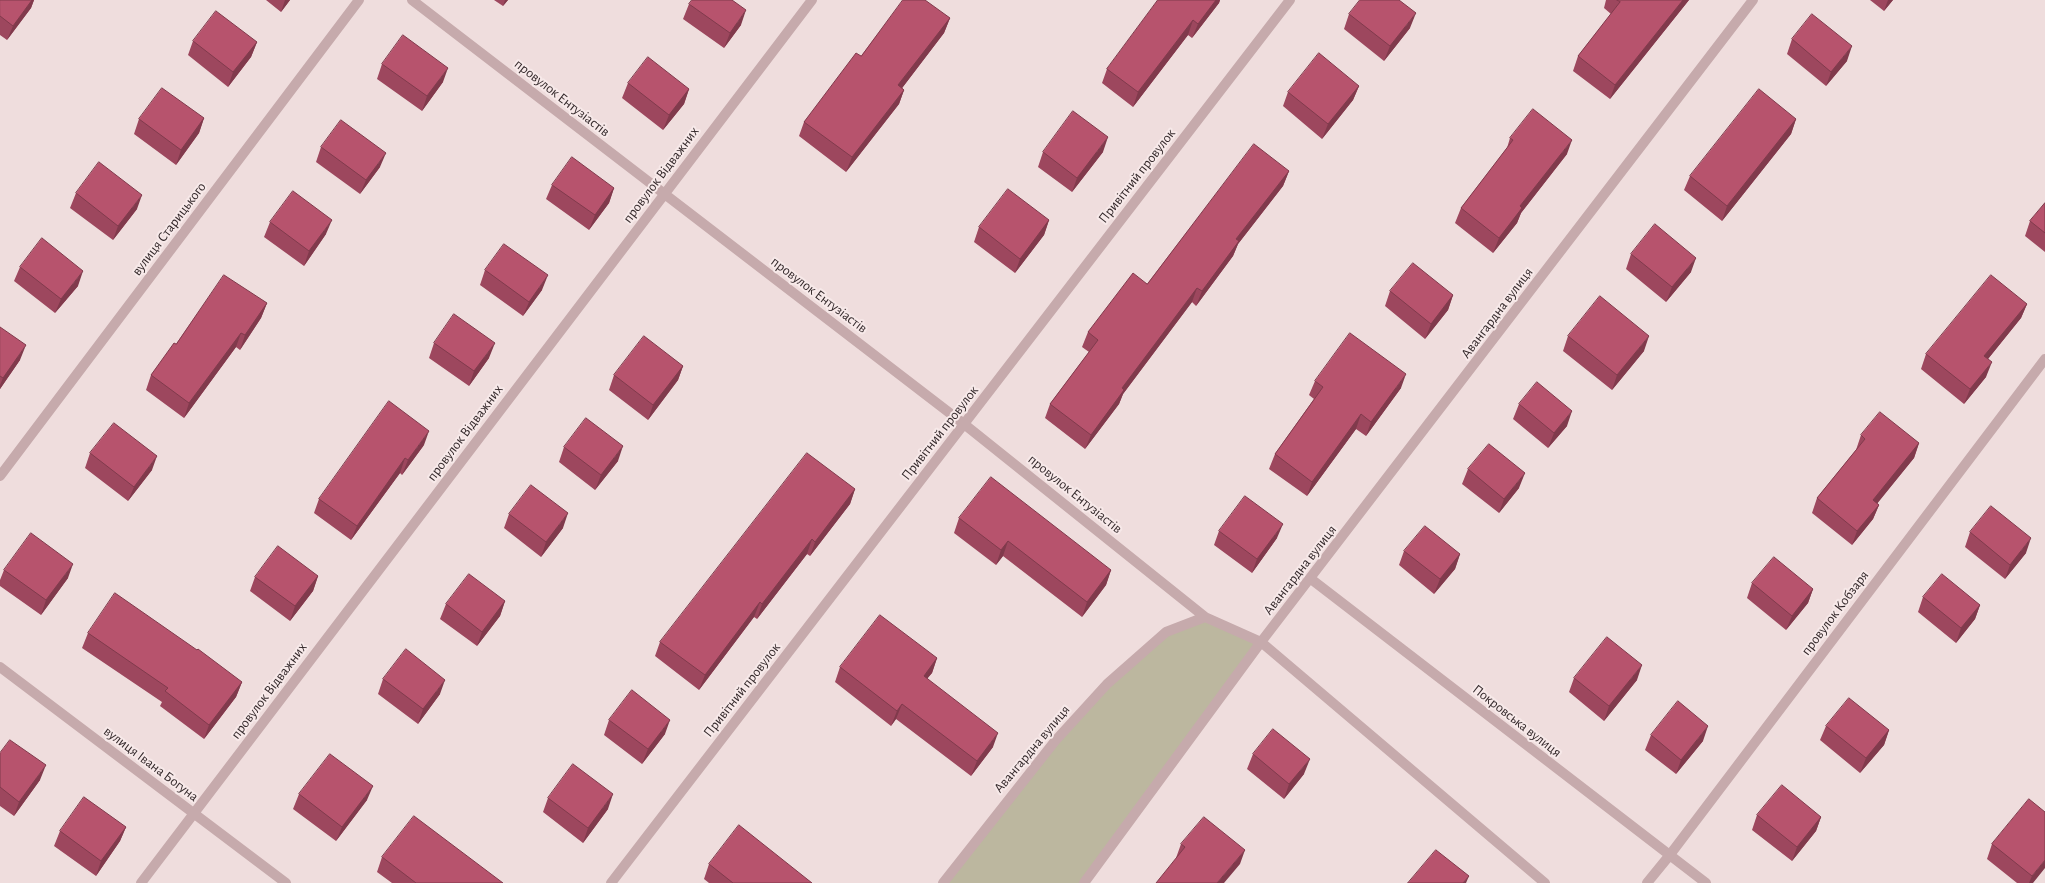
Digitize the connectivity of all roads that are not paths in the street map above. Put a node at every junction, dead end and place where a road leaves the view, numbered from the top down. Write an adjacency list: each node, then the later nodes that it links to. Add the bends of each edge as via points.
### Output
1 (359, 0): 9 (street, вулиця Старицького)
2 (412, 0): 6 (street, провулок Ентузіастів)
3 (812, 0): 6 (street, провулок Відважних)
4 (1290, 0): 8 (street, Привітний провулок)
5 (1753, 0): 10 (street, Авангардна вулиця)
6 (664, 194): 8 (street, провулок Ентузіастів); 14 (street, провулок Відважних)
7 (2045, 359): 15 (street, провулок Кобзаря)
8 (964, 424): 11 (street, провулок Ентузіастів); 18 (street, Привітний провулок)
9 (0, 476)
10 (1311, 579): 12 (street, Авангардна вулиця); 15 (street, Покровська вулиця)
11 (1205, 617): 12 (street); 19 (street, Авангардна вулиця, via 1166,632 1107,684 1055,741)
12 (1261, 642): 20 (street, Авангардна вулиця); 21 (street)
13 (0, 667): 14 (street, вулиця Івана Богуна)
14 (194, 813): 16 (street, провулок Відважних); 17 (street, вулиця Івана Богуна)
15 (1669, 856): 22 (street, провулок Кобзаря); 23 (street, Покровська вулиця)
16 (141, 883)
17 (286, 883)
18 (611, 883)
19 (943, 883)
20 (1084, 883)
21 (1545, 883)
22 (1647, 883)
23 (1706, 883)

